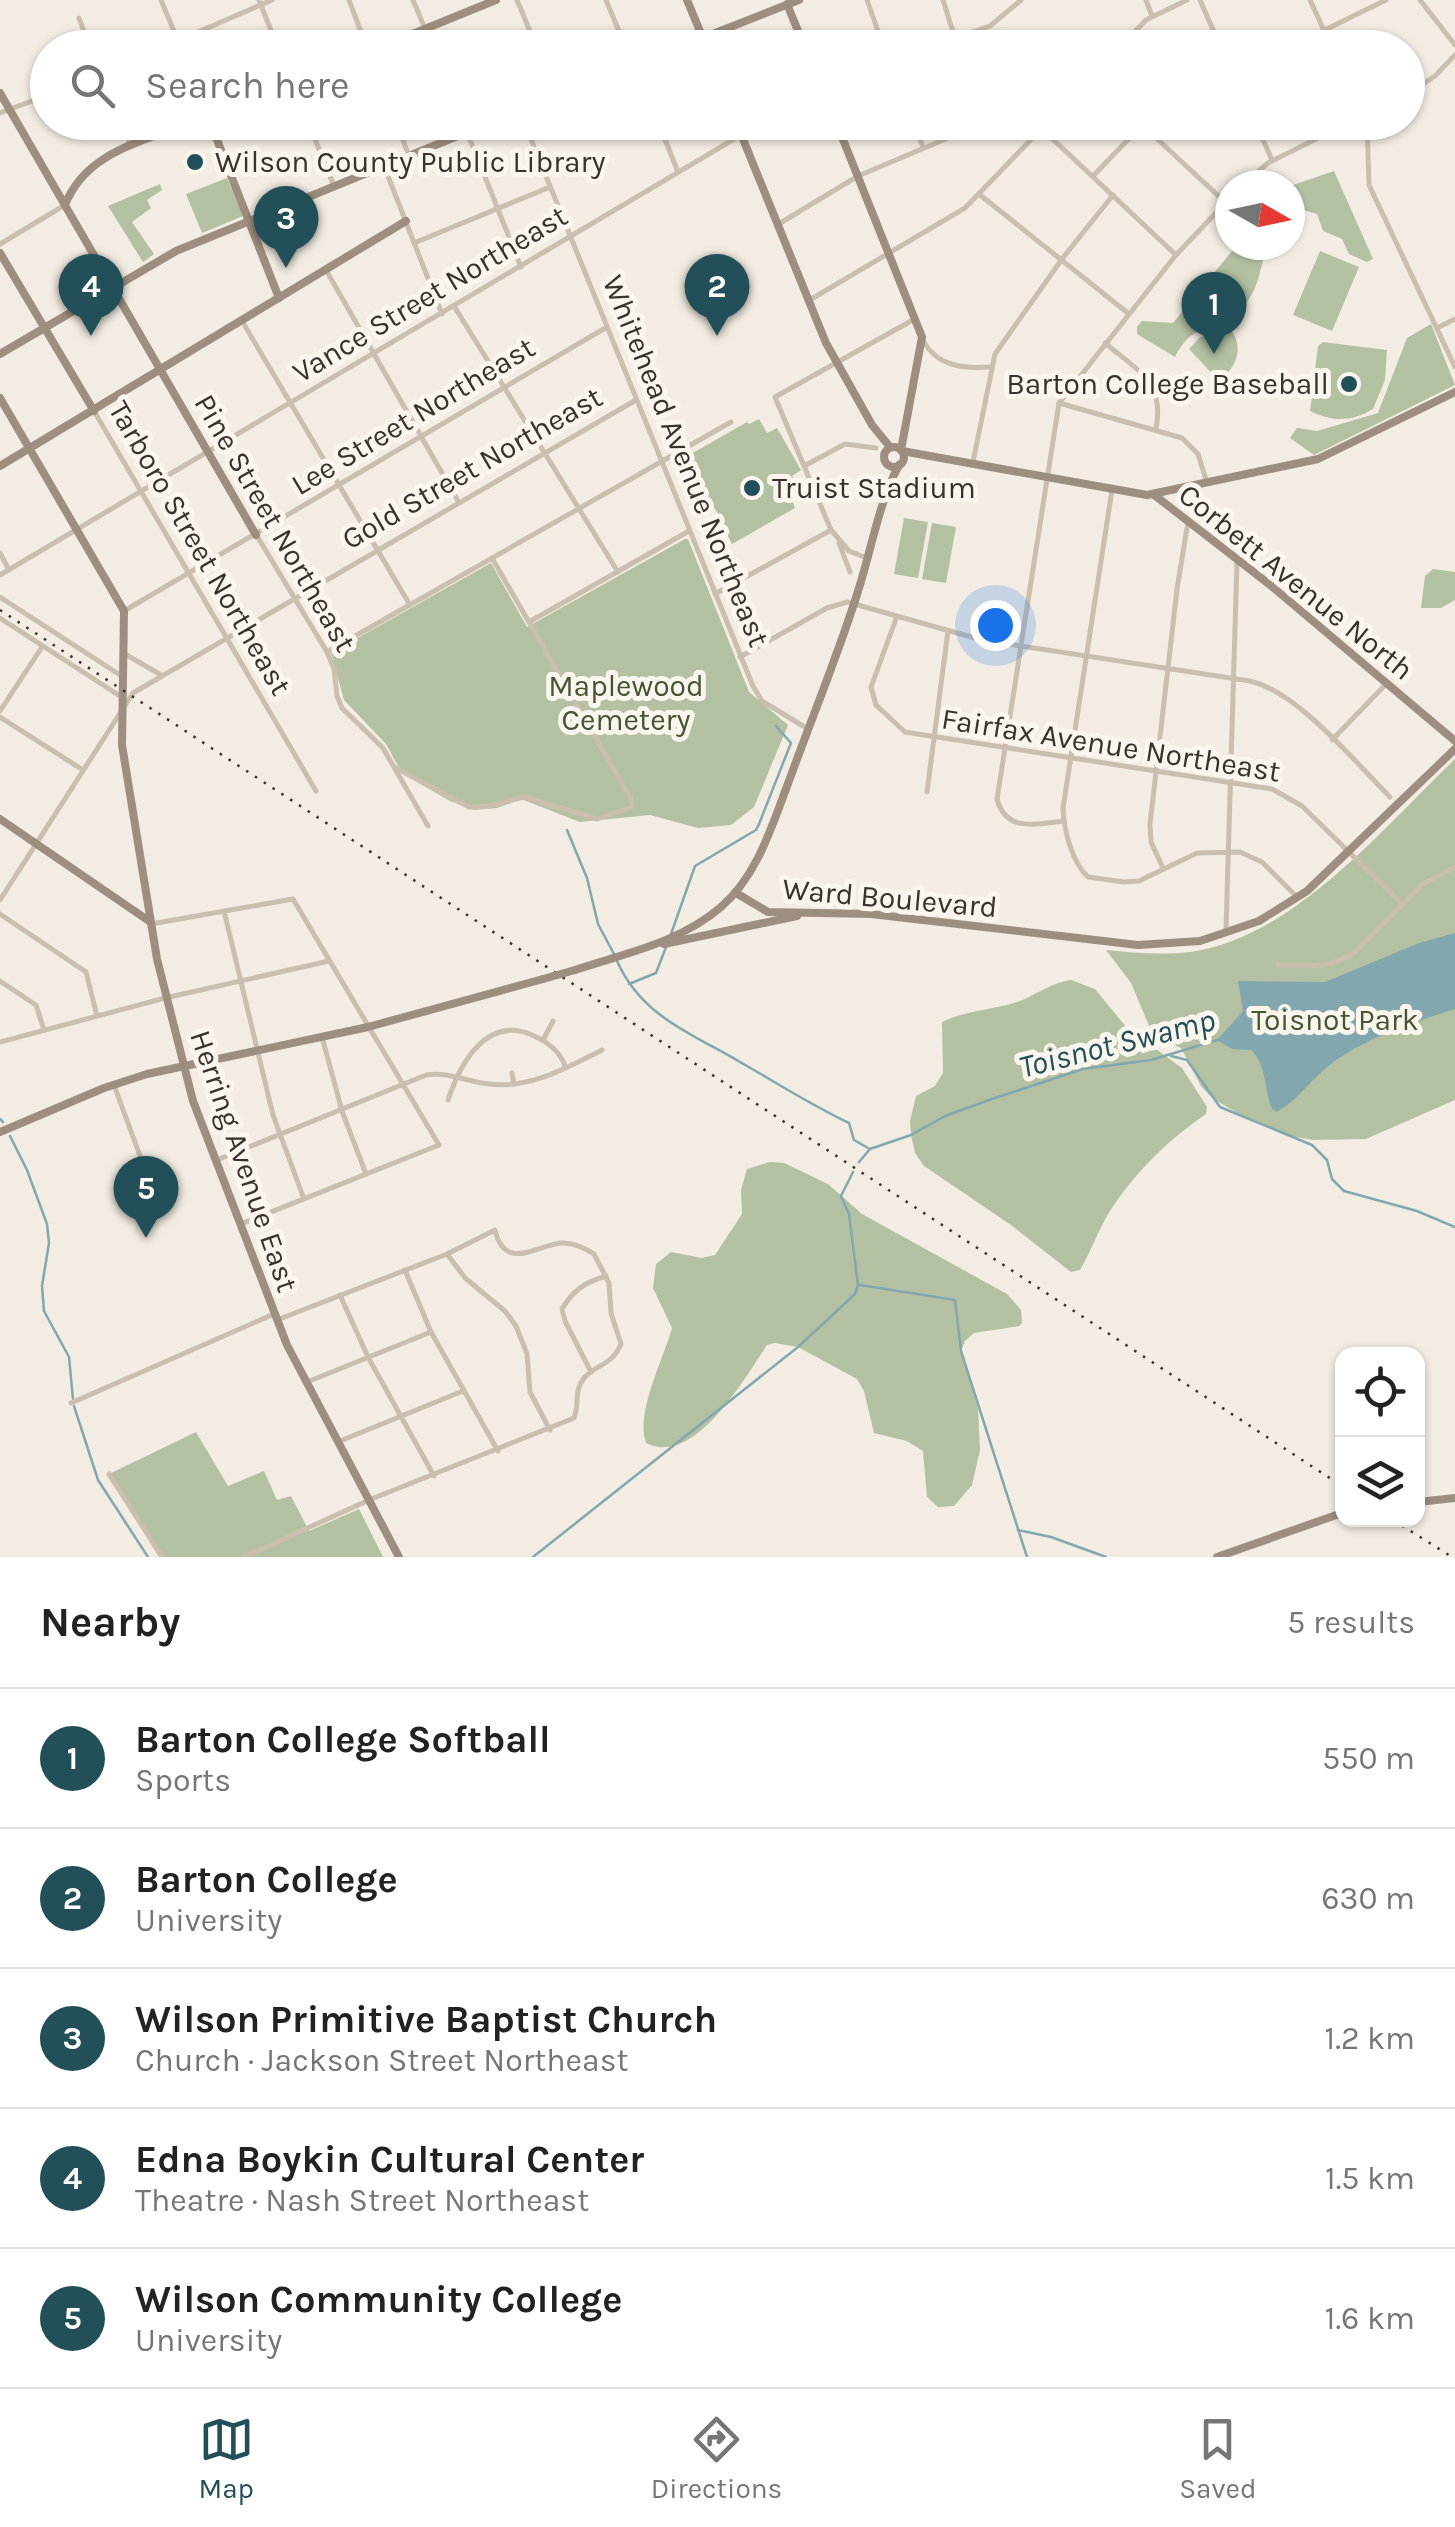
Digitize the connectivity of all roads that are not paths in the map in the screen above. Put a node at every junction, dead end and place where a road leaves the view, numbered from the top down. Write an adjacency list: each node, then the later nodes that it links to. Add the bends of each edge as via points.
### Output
1 (162, 0): 25 (street)
2 (272, 0): 19 (street)
3 (348, 0): 28 (street)
4 (414, 0): 23 (street)
5 (496, 0): 23 (street)
6 (517, 0): 30 (street)
7 (606, 0): 31 (street)
8 (687, 0): 32 (street)
9 (798, 0): 20 (street)
10 (867, 0): 35 (street)
11 (943, 0): 36 (street)
12 (1021, 0): 37 (street)
13 (1146, 0): 21 (street)
14 (1187, 0): 21 (street)
15 (1200, 0): 39 (street)
16 (1310, 0): 40 (street)
17 (1386, 0): 40 (street)
18 (1420, 0): 41 (street)
19 (260, 2): 26 (street); 27 (street)
20 (787, 2): 33 (street); 34 (street)
21 (1152, 16): 38 (street)
22 (79, 18): 24 (street)
23 (425, 28): 29 (street)
24 (83, 30)
25 (174, 30)
26 (206, 30)
27 (271, 30)
28 (360, 30)
29 (420, 30)
30 (530, 30)
31 (618, 30)
32 (699, 30)
33 (719, 30)
34 (798, 30)
35 (878, 30)
36 (952, 30)
37 (978, 30)
38 (1138, 30)
39 (1213, 30)
40 (1324, 30)
41 (1455, 45)
42 (1455, 56): 43 (street)
43 (1425, 82)
44 (0, 92): 46 (street, Pine Street Northeast)
45 (30, 102): 46 (street)
46 (11, 110): 47 (street); 83 (street, Pine Street Northeast)
47 (0, 113)
48 (128, 140): 69 (street)
49 (148, 140): 69 (street)
50 (217, 140): 86 (street)
51 (315, 140): 78 (street)
52 (403, 140): 71 (street)
53 (447, 140): 71 (street)
54 (469, 140): 84 (street)
55 (531, 140): 79 (street, Whitehead Avenue Northeast)
56 (665, 140): 75 (street)
57 (734, 140): 75 (street, Vance Street Northeast)
58 (743, 140): 88 (street)
59 (843, 140): 76 (street)
60 (920, 140): 70 (street)
61 (942, 140): 70 (street)
62 (1031, 140): 81 (street)
63 (1055, 140): 77 (street)
64 (1126, 140): 77 (street)
65 (1161, 140): 80 (street)
66 (1263, 140): 72 (street)
67 (1313, 140): 72 (street)
68 (1369, 140): 109 (street, via 1366,178)
69 (131, 147): 83 (street, via 87,169)
70 (923, 148): 76 (street)
71 (409, 156): 73 (street)
72 (1272, 160): 74 (street)
73 (384, 166): 78 (street); 87 (street)
74 (1260, 170)
75 (678, 172): 89 (street, Vance Street Northeast)
76 (858, 176): 88 (street); 93 (street)
77 (1093, 176): 82 (street)
78 (334, 186): 86 (street)
79 (550, 187): 84 (street); 89 (street, Whitehead Avenue Northeast)
80 (1215, 188)
81 (979, 194): 93 (street); 95 (street)
82 (1113, 195): 94 (street); 95 (street)
83 (65, 205): 91 (street); 98 (street, Pine Street Northeast)
84 (498, 209): 90 (street); 96 (street)
85 (1215, 214): 94 (street)
86 (249, 220): 98 (street, via 176,250); 99 (street)
87 (406, 222): 90 (street); 97 (street)
88 (777, 225): 100 (street)
89 (571, 237): 96 (street, Vance Street Northeast); 107 (street, Whitehead Avenue Northeast)
90 (414, 243): 102 (street)
91 (0, 244)
92 (0, 253): 108 (street, Tarboro Street Northeast)
93 (890, 254): 100 (street); 110 (street)
94 (1176, 255): 103 (street)
95 (1062, 259): 103 (street); 117 (street)
96 (521, 267): 101 (street, Vance Street Northeast)
97 (326, 270): 99 (street); 114 (street)
98 (114, 288): 108 (street); 119 (street, Pine Street Northeast)
99 (279, 298): 105 (street)
100 (808, 301): 116 (street)
101 (454, 306): 102 (street, Vance Street Northeast); 120 (street)
102 (442, 314): 114 (street, Vance Street Northeast)
103 (1129, 314): 111 (street)
104 (1455, 319): 109 (street)
105 (242, 320): 119 (street); 124 (street)
106 (911, 321): 116 (street)
107 (607, 327): 120 (street, Lee Street Northeast); 123 (street, Whitehead Avenue Northeast)
108 (44, 328): 113 (street); 126 (street, Tarboro Street Northeast)
109 (1437, 328): 118 (street)
110 (922, 337): 112 (street); 115 (street)
111 (1105, 343): 125 (street); 128 (street, via 1153,386 1160,406)
112 (928, 351): 115 (street); 117 (street, via 955,366)
113 (0, 354)
114 (374, 354): 124 (street, Vance Street Northeast); 129 (street)
115 (919, 359): 133 (street)
116 (836, 363): 133 (street); 140 (street, via 775,397)
117 (990, 367): 138 (street)
118 (1455, 367)
119 (161, 370): 126 (street); 132 (street, Pine Street Northeast)
120 (504, 388): 129 (street, Lee Street Northeast); 134 (street)
121 (1455, 392): 142 (street, via 1318,459)
122 (0, 398): 130 (street)
123 (636, 400): 134 (street, Gold Street Northeast); 136 (street, Whitehead Avenue Northeast)
124 (292, 402): 132 (street, Vance Street Northeast); 143 (street)
125 (1060, 403): 128 (street); 141 (street)
126 (94, 410): 130 (street); 146 (street, Tarboro Street Northeast)
127 (730, 422): 136 (street)
128 (1156, 429): 142 (street, via 1189,442)
129 (422, 437): 143 (street, Lee Street Northeast); 148 (street)
130 (30, 448): 139 (street); 151 (street)
131 (876, 448): 140 (street, via 844,444)
132 (209, 452): 146 (street, Vance Street Northeast); 154 (street, Pine Street Northeast)
133 (893, 452): 135 (street, Corbett Avenue North); 137 (street); 137 (street); 144 (street)
134 (544, 453): 148 (street, Gold Street Northeast); 149 (street)
135 (918, 456): 137 (street); 138 (street, Corbett Avenue North)
136 (662, 462): 149 (street); 153 (street, Whitehead Avenue Northeast)
137 (901, 464): 144 (street)
138 (972, 465): 141 (street, Corbett Avenue North)
139 (0, 466)
140 (804, 466): 152 (street)
141 (1046, 478): 145 (street, Corbett Avenue North); 178 (street)
142 (1208, 483): 147 (street)
143 (340, 486): 154 (street, Lee Street Northeast); 156 (street)
144 (888, 490): 160 (street)
145 (1112, 490): 147 (street, Corbett Avenue North); 182 (street)
146 (143, 492): 151 (street, Vance Street Northeast); 164 (street, Tarboro Street Northeast)
147 (1152, 494): 150 (street, Corbett Avenue North)
148 (458, 501): 156 (street, Gold Street Northeast)
149 (578, 509): 158 (street); 162 (street)
150 (1188, 522): 159 (street, Corbett Avenue North); 183 (street)
151 (78, 530): 161 (street, Vance Street Northeast); 171 (street)
152 (831, 530): 155 (street); 166 (street)
153 (689, 531): 162 (street); 166 (street, Whitehead Avenue Northeast)
154 (256, 534): 164 (street, Lee Street Northeast); 168 (street, Pine Street Northeast)
155 (839, 543): 160 (street); 163 (street)
156 (377, 549): 168 (street, Gold Street Northeast); 170 (street)
157 (0, 553): 161 (street)
158 (492, 558): 170 (street); 174 (street)
159 (1237, 558): 186 (street); 187 (street, Corbett Avenue North)
160 (868, 559): 169 (street)
161 (9, 570): 165 (street, Vance Street Northeast)
162 (618, 572): 174 (street)
163 (850, 572)
164 (190, 573): 171 (street, Lee Street Northeast); 176 (street, Tarboro Street Northeast)
165 (0, 575)
166 (715, 594): 181 (street, Whitehead Avenue Northeast)
167 (0, 597): 185 (street)
168 (295, 597): 176 (street, Gold Street Northeast); 179 (street, Pine Street Northeast)
169 (854, 604): 172 (street); 181 (street, via 840,602); 190 (street)
170 (410, 605): 179 (street)
171 (124, 611): 180 (street, Herring Avenue East)
172 (897, 616): 175 (street); 191 (street, Fairfax Avenue Northeast, via 873,677 873,700 905,732)
173 (0, 618): 177 (street)
174 (528, 622): 196 (street, via 632,807 597,819 524,797 469,807)
175 (948, 631): 178 (street); 191 (street)
176 (228, 636): 184 (street, Gold Street Northeast); 200 (street, Tarboro Street Northeast)
177 (42, 646): 188 (street); 189 (street)
178 (1019, 646): 182 (street); 194 (street)
179 (327, 652): 196 (street, Pine Street Northeast, via 342,708)
180 (125, 654): 184 (street); 185 (street, Herring Avenue East)
181 (740, 656): 190 (street, Whitehead Avenue Northeast, via 759,698)
182 (1086, 656): 183 (street); 195 (street)
183 (1168, 669): 186 (street); 198 (street)
184 (160, 675): 188 (street, Gold Street Northeast)
185 (125, 678): 188 (street, Herring Avenue East)
186 (1233, 679): 192 (street, via 1289,698); 199 (street)
187 (1387, 683): 192 (street); 193 (street, Corbett Avenue North)
188 (123, 700): 197 (street, Gold Street Northeast); 218 (street, Herring Avenue East, via 122,745)
189 (0, 714): 197 (street)
190 (808, 728): 211 (street, via 768,837)
191 (934, 738): 194 (street, Fairfax Avenue Northeast); 201 (street)
192 (1332, 740): 202 (street)
193 (1455, 745): 208 (street, Ward Boulevard)
194 (1004, 748): 195 (street, Fairfax Avenue Northeast); 204 (street, via 997,799 1004,815 1020,825)
195 (1070, 758): 198 (street, Fairfax Avenue Northeast); 204 (street)
196 (396, 768): 205 (street, Pine Street Northeast)
197 (83, 770): 206 (street, Gold Street Northeast)
198 (1156, 771): 199 (street, Fairfax Avenue Northeast); 210 (street, via 1150,838)
199 (1230, 782): 207 (street); 208 (street, Fairfax Avenue Northeast, via 1288,796)
200 (316, 791)
201 (927, 792)
202 (1390, 797)
203 (0, 819): 206 (street)
204 (1064, 821): 210 (street, via 1088,877 1130,882)
205 (428, 826)
206 (36, 843): 213 (street, Gold Street Northeast); 218 (street)
207 (1228, 852): 210 (street, via 1197,853); 212 (street, via 1258,858); 219 (street)
208 (1350, 852): 212 (street, Ward Boulevard); 214 (street, Fairfax Avenue Northeast)
209 (1455, 867): 214 (street, via 1436,874)
210 (1163, 868)
211 (736, 892): 216 (street, Ward Boulevard, via 768,912); 220 (street, via 704,920)
212 (1298, 898): 219 (street, Ward Boulevard)
213 (0, 900)
214 (1402, 904): 222 (street, via 1342,960)
215 (224, 912): 218 (street); 221 (street, via 293,899); 224 (street)
216 (822, 912): 219 (street, Ward Boulevard, via 1138,945); 220 (street)
217 (0, 914): 226 (street, via 86,972)
218 (151, 924): 225 (street, Herring Avenue East)
219 (1226, 934)
220 (654, 946): 228 (street, bridge)
221 (329, 961): 224 (street); 228 (street)
222 (1278, 966)
223 (0, 980): 229 (street, via 36,1005)
224 (239, 981): 225 (street); 234 (street)
225 (166, 998): 226 (street); 235 (street, Herring Avenue East)
226 (97, 1016): 229 (street)
227 (553, 1021): 231 (street)
228 (368, 1028): 230 (street); 241 (street)
229 (44, 1030): 232 (street)
230 (322, 1037): 234 (street); 243 (street)
231 (542, 1040): 236 (street); 238 (street, via 522,1031 497,1032 472,1050)
232 (0, 1042)
233 (602, 1050): 236 (street)
234 (255, 1052): 235 (street); 245 (street)
235 (184, 1067): 239 (street); 246 (street, Herring Avenue East)
236 (566, 1068): 240 (street)
237 (512, 1072): 240 (street)
238 (456, 1078): 240 (street); 241 (street, via 436,1073); 242 (street)
239 (114, 1084): 244 (street); 248 (street)
240 (514, 1084)
241 (404, 1086): 243 (street); 247 (street, via 438,1144)
242 (448, 1100)
243 (342, 1111): 245 (street); 247 (street)
244 (0, 1132)
245 (279, 1136): 246 (street); 249 (street)
246 (215, 1161): 250 (street, Herring Avenue East)
247 (366, 1174): 249 (street)
248 (152, 1177)
249 (304, 1199): 250 (street)
250 (240, 1224): 255 (street, Herring Avenue East)
251 (447, 1254): 252 (street); 253 (street, via 495,1230 511,1252 564,1243 587,1249); 263 (street, via 516,1326 530,1392)
252 (405, 1270): 254 (street); 256 (street)
253 (606, 1276): 258 (street, via 621,1344); 258 (street, via 576,1290 562,1309)
254 (340, 1295): 255 (street); 257 (street)
255 (275, 1317): 259 (street, Herring Avenue East); 261 (street)
256 (431, 1332): 257 (street); 260 (street)
257 (368, 1357): 259 (street); 262 (street)
258 (591, 1372): 263 (street, via 576,1391 574,1418)
259 (304, 1383): 264 (street, Herring Avenue East)
260 (463, 1391): 262 (street); 265 (street)
261 (72, 1404)
262 (400, 1417): 264 (street); 267 (street)
263 (550, 1430): 265 (street)
264 (337, 1443): 269 (street, Herring Avenue East)
265 (498, 1451): 267 (street)
266 (109, 1474): 272 (street)
267 (434, 1476): 269 (street)
268 (1455, 1498): 270 (street)
269 (369, 1500): 273 (street); 274 (street, Herring Avenue East)
270 (1425, 1501)
271 (1335, 1516): 275 (street)
272 (162, 1557)
273 (244, 1557)
274 (399, 1557)
275 (1217, 1557)

